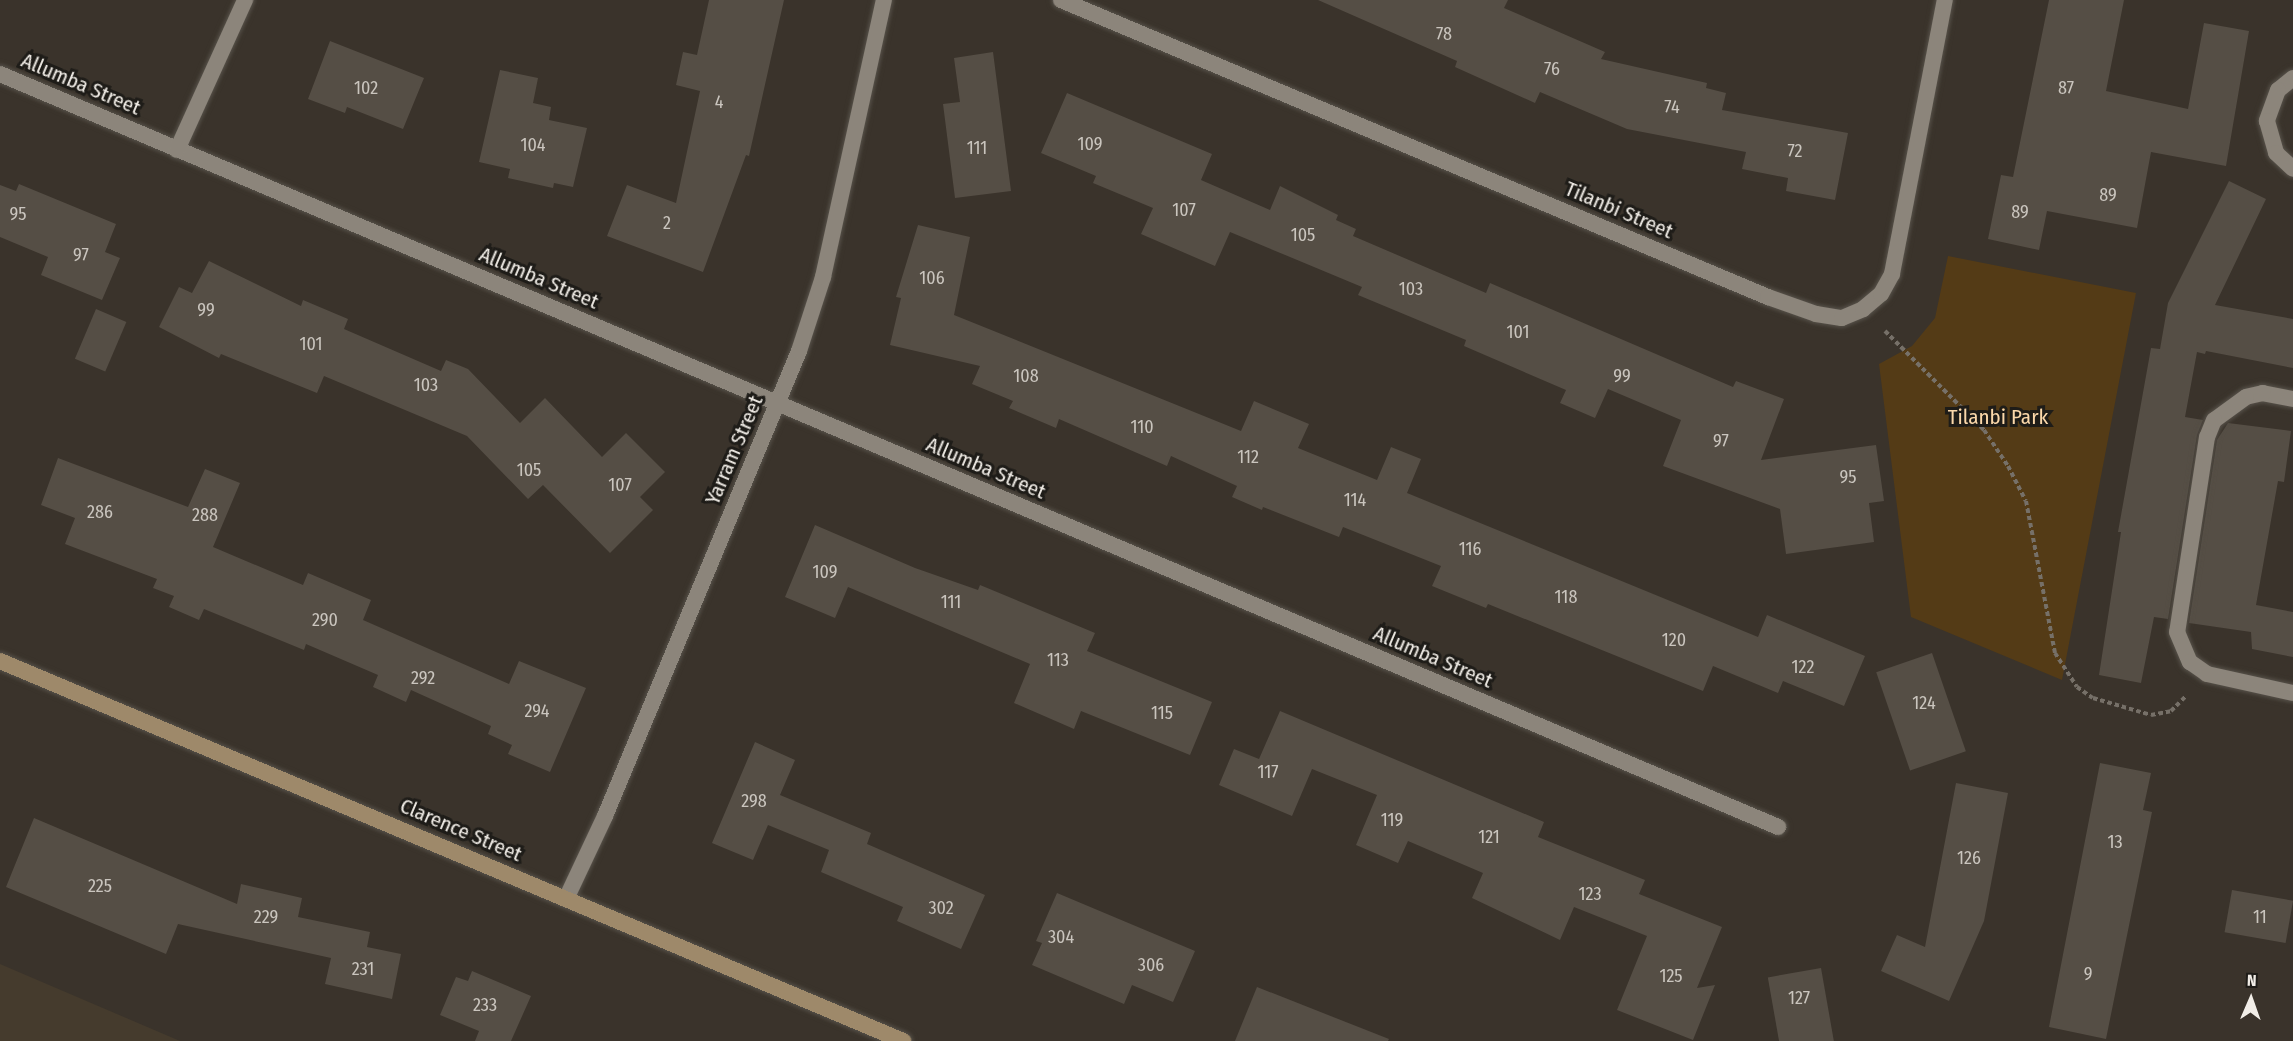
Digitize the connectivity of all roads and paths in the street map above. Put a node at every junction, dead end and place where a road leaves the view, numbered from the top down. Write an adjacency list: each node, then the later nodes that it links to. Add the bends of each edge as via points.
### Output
1 (245, 0): 7 (street)
2 (884, 0): 11 (street, Yarram Street, via 823,276)
3 (1061, 0): 9 (street, Tilanbi Street, via 1768,297 1816,314 1842,318)
4 (1946, 0): 9 (street, Tilanbi Street, via 1892,274 1881,294)
5 (0, 74): 7 (street, Allumba Street)
6 (2293, 78): 8 (street, via 2278,90 2267,121 2276,153)
7 (177, 150): 11 (street, Allumba Street)
8 (2293, 169)
9 (1863, 309): 13 (path, via 1984,430 2008,466 2026,501 2055,653 2077,687 2093,698 2151,715 2171,711)
10 (2293, 399): 13 (street, via 2263,393 2246,397 2214,420 2207,437 2177,632 2190,662)
11 (778, 404): 15 (street, Allumba Street); 16 (street, Yarram Street, via 605,816)
12 (0, 661): 16 (main road, Clarence Street)
13 (2206, 674): 14 (street)
14 (2293, 693)
15 (1778, 827)
16 (566, 898): 17 (main road, Clarence Street)
17 (903, 1041)

